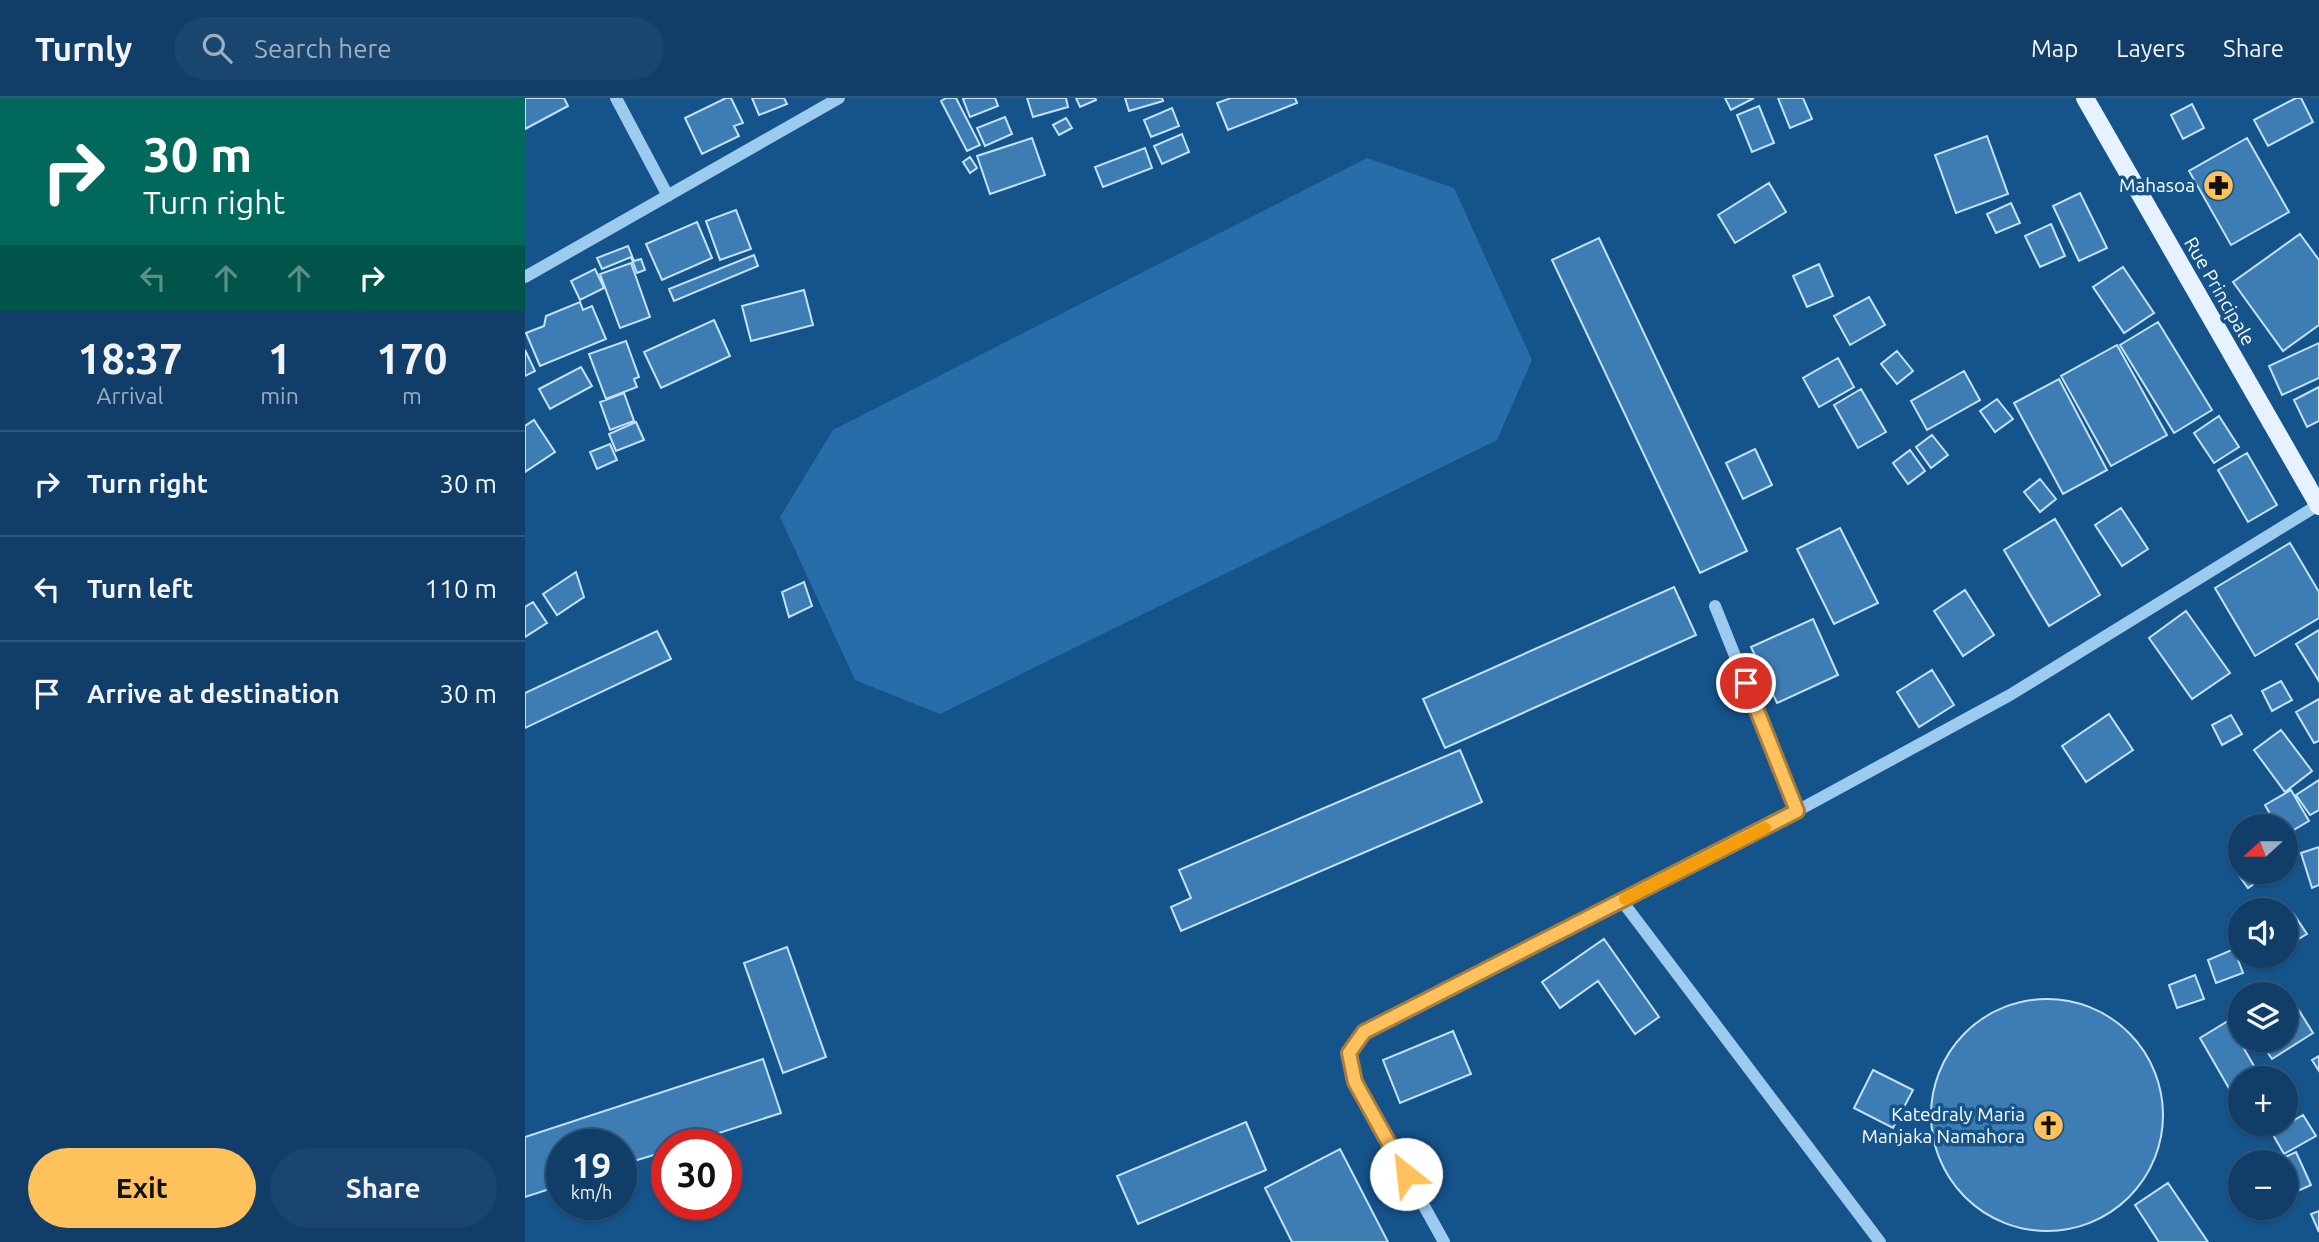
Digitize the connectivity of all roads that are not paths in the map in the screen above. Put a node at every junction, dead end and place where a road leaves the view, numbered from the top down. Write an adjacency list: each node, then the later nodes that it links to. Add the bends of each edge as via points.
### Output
1 (616, 98): 4 (street)
2 (839, 98): 4 (street)
3 (2085, 98): 6 (main road, Rue Principale)
4 (668, 196): 5 (street)
5 (525, 277)
6 (2319, 505): 8 (street, via 2010,695)
7 (1716, 606): 8 (street)
8 (1797, 811): 9 (street)
9 (1622, 901): 10 (street, via 1364,1032 1349,1053 1355,1082); 11 (street)
10 (1444, 1242)
11 (1880, 1242)

